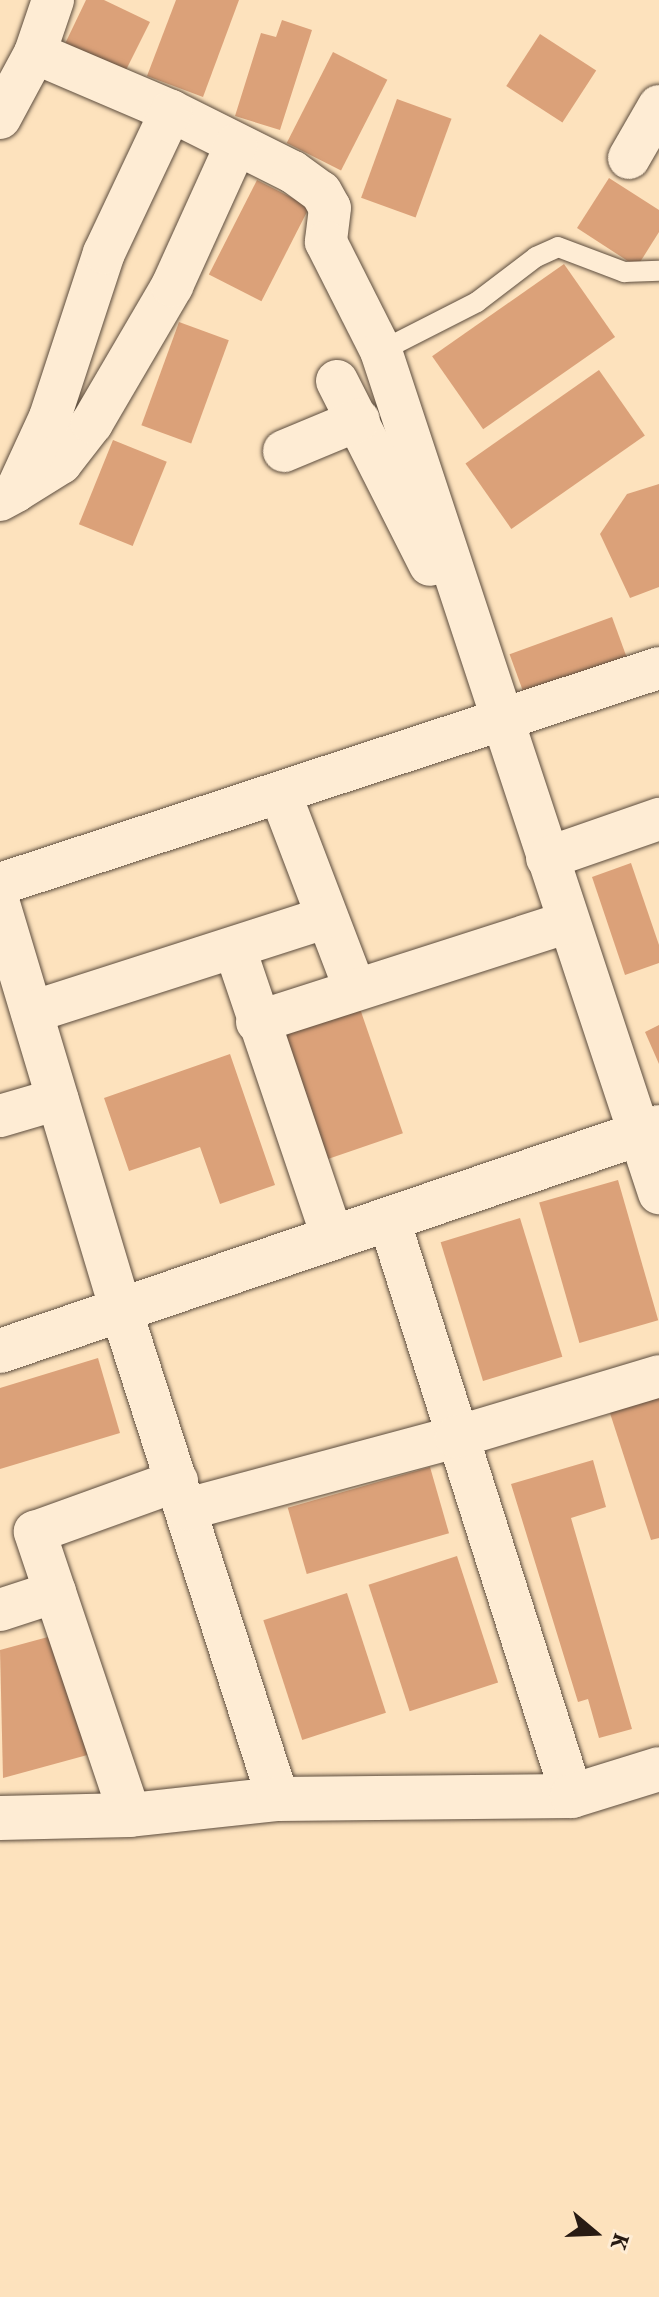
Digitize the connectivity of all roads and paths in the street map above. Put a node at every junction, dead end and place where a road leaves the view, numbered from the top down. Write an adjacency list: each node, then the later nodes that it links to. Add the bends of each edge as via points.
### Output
1 (53, 0): 2 (street)
2 (35, 53): 4 (street); 5 (street)
3 (659, 106): 7 (street)
4 (171, 111): 6 (street); 13 (street, via 104,253 50,417)
5 (0, 118)
6 (236, 145): 9 (street, via 321,192 330,208 326,242); 13 (street, via 172,286 92,423 61,463)
7 (629, 158)
8 (659, 271): 9 (lane, via 624,272 558,247 536,257 477,302)
9 (381, 351): 14 (street)
10 (337, 381): 11 (street)
11 (359, 420): 12 (street); 14 (street, via 422,555)
12 (284, 451)
13 (8, 496)
14 (459, 592): 16 (street)
15 (659, 668): 16 (street)
16 (502, 721): 17 (street); 19 (street)
17 (280, 793): 20 (street); 22 (street)
18 (659, 819): 19 (street)
19 (547, 858): 23 (street)
20 (0, 884)
21 (0, 907): 26 (street)
22 (325, 918): 24 (street); 25 (street)
23 (568, 922): 25 (street); 30 (street)
24 (235, 949): 26 (street); 27 (street)
25 (354, 987): 27 (street)
26 (32, 1012): 28 (street)
27 (257, 1022): 33 (street)
28 (58, 1099): 29 (street); 34 (street)
29 (0, 1116)
30 (648, 1131): 31 (street); 32 (street)
31 (659, 1193)
32 (389, 1220): 33 (street); 37 (street)
33 (333, 1238): 34 (street)
34 (121, 1310): 35 (street); 38 (street)
35 (0, 1351)
36 (659, 1376): 37 (street)
37 (456, 1437): 38 (street); 42 (street)
38 (182, 1495): 39 (street, via 35,1532); 43 (street)
39 (55, 1592): 40 (street); 44 (street)
40 (0, 1610)
41 (659, 1769): 42 (street)
42 (572, 1796): 43 (street)
43 (278, 1799): 44 (street)
44 (130, 1815): 45 (street)
45 (0, 1818)

